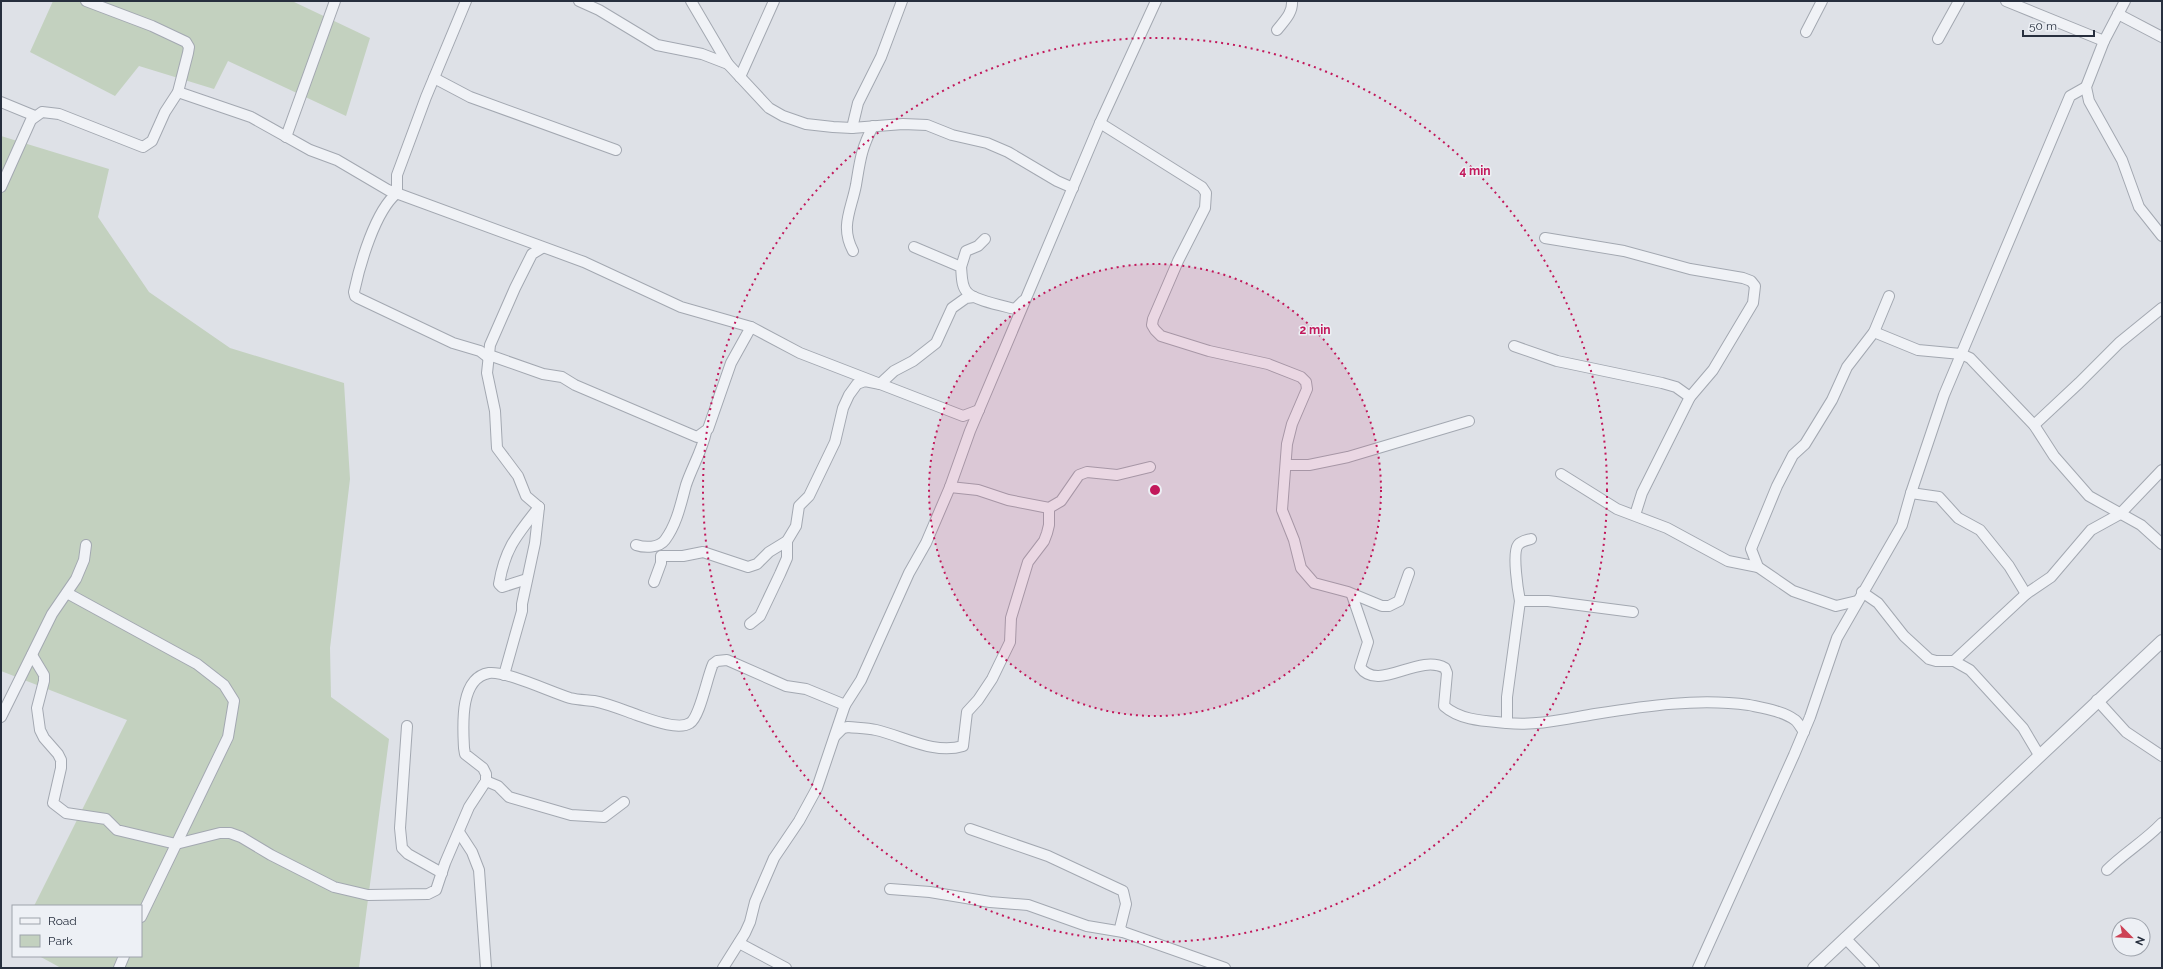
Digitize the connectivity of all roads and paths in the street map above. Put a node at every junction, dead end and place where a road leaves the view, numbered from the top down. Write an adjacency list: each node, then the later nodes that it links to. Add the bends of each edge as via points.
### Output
1 (86, 1): 24 (street, via 186,42 188,53)
2 (336, 1): 32 (street)
3 (466, 1): 22 (street)
4 (579, 1): 20 (street, via 657,45 702,54)
5 (691, 1): 20 (street)
6 (774, 1): 21 (street)
7 (902, 1): 31 (street, via 881,57 858,103)
8 (1156, 1): 29 (street)
9 (1292, 1): 15 (street, via 1288,16)
10 (1822, 1): 16 (street)
11 (1959, 1): 18 (street)
12 (2006, 1): 19 (street)
13 (2124, 1): 14 (street)
14 (2118, 14): 17 (street); 19 (street)
15 (1277, 30)
16 (1806, 32)
17 (2162, 37)
18 (1938, 39)
19 (2104, 41): 23 (street)
20 (728, 64): 21 (street)
21 (740, 77): 31 (street, via 769,108 783,116 806,124)
22 (434, 78): 33 (street, via 470,97); 36 (street)
23 (2086, 87): 25 (street); 26 (street)
24 (178, 92): 28 (street, via 165,112 152,141 143,147 59,114 42,112); 32 (street, via 238,112)
25 (2070, 96): 26 (street); 52 (street)
26 (2089, 101): 37 (street, via 2122,160 2139,207)
27 (1, 102): 28 (street)
28 (35, 116): 34 (street)
29 (1100, 123): 35 (street); 61 (street, via 1202,187 1206,193 1205,208 1178,261 1152,325 1161,336 1209,351 1268,364 1301,377 1306,382 1307,389 1292,424 1287,444)
30 (873, 126): 31 (street); 35 (street, via 927,125 952,135 987,142); 42 (street, via 859,159 856,186 846,222 847,240)
31 (852, 128)
32 (286, 137): 36 (street, via 337,160)
33 (616, 150)
34 (1, 187)
35 (1073, 188): 44 (street)
36 (391, 194): 40 (street); 51 (street, via 371,237 358,274 354,296 453,344)
37 (2162, 236)
38 (1545, 238): 54 (street, via 1624,251 1690,269 1743,278 1755,286 1753,303 1713,370)
39 (984, 239): 43 (street, via 978,246 966,251)
40 (542, 248): 48 (street, via 584,262 681,307); 51 (street, via 528,259)
41 (914, 248): 43 (street)
42 (853, 251)
43 (961, 267): 46 (street, via 963,285 967,293)
44 (1030, 289): 46 (street, via 1015,309); 55 (street)
45 (1889, 296): 49 (street)
46 (974, 297): 53 (street, via 966,298 952,308 936,343 913,361 894,371)
47 (2162, 308): 58 (street, via 2119,343)
48 (751, 327): 53 (street, via 800,353); 60 (street, via 731,363)
49 (1874, 332): 52 (street, via 1918,350); 77 (street, via 1847,367 1832,400 1805,444 1793,455)
50 (1514, 346): 54 (street, via 1557,361 1662,383)
51 (490, 353): 60 (street, via 543,374 562,377 691,436 697,437); 67 (street, via 487,380 495,411 497,448 518,476 526,496)
52 (1961, 354): 58 (street, via 1976,363); 66 (street)
53 (880, 384): 56 (street); 73 (street, via 865,381 857,384 849,394 835,442 809,496 799,506 796,526)
54 (1690, 397): 70 (street, via 1642,493)
55 (979, 410): 56 (street); 59 (street)
56 (963, 416): 59 (street)
57 (1469, 421): 61 (street, via 1348,457 1309,466)
58 (2034, 425): 69 (street, via 2054,456 2089,496)
59 (970, 431): 65 (street)
60 (706, 432): 72 (street, via 675,520)
61 (1286, 465): 86 (street, via 1282,510 1294,540 1301,568 1314,583)
62 (1150, 466): 68 (street, via 1117,475 1087,472 1079,475 1061,501)
63 (2162, 470): 69 (street)
64 (1561, 474): 70 (street, via 1606,503)
65 (950, 487): 68 (street, via 978,490 1008,500); 98 (street, via 861,680)
66 (1911, 494): 85 (street, via 1939,497 1958,518 1980,530 2005,560); 87 (street, via 1902,525)
67 (539, 507): 82 (street); 82 (street, via 507,551 502,562 499,584 502,587)
68 (1049, 508): 105 (street, via 1047,533 1028,562 1011,618 1010,642 992,679 967,712 963,746 947,748 922,744 875,730 848,727)
69 (2120, 514): 74 (street, via 2141,525); 85 (street, via 2091,530 2051,577)
70 (1635, 515): 79 (street, via 1667,528 1728,561)
71 (1532, 539): 88 (street, via 1522,542 1515,550)
72 (665, 540): 76 (street, via 649,547); 78 (street)
73 (787, 541): 78 (street, via 769,552 757,564 748,567 703,552 683,556); 92 (street, via 787,558 780,574 760,616)
74 (2162, 544)
75 (86, 545): 84 (street, via 84,560)
76 (636, 545)
77 (1751, 549): 79 (street); 80 (street)
78 (661, 556): 83 (street)
79 (1741, 564): 80 (street)
80 (1758, 567): 89 (street, via 1793,592)
81 (1409, 573): 86 (street, via 1399,601 1395,604 1382,606)
82 (527, 579): 96 (street, via 519,625)
83 (654, 582)
84 (67, 593): 94 (street, via 52,614); 113 (street, via 197,664 224,685 234,701 228,737)
85 (2026, 594): 95 (street)
86 (1352, 595): 102 (street, via 1368,642 1360,667 1364,672 1384,676 1414,666 1440,665 1447,673 1444,706 1450,711 1476,720)
87 (1860, 597): 89 (street); 91 (street); 95 (street, via 1878,603 1904,636 1928,659)
88 (1520, 601): 90 (street, via 1548,600); 102 (street, via 1507,697)
89 (1836, 606): 91 (street)
90 (1633, 612)
91 (1845, 622): 100 (street)
92 (750, 624)
93 (2162, 641): 97 (street)
94 (32, 655): 99 (street); 113 (street, via 44,675 37,708 40,730 61,760 53,803 66,813 106,819 117,830)
95 (1954, 661): 106 (street, via 1970,670 2023,728)
96 (504, 675): 98 (street, via 571,698 612,706 677,726 690,723 694,719 712,664 722,659 786,686 806,689); 108 (street, via 489,673 481,676 468,693 464,706 462,720 465,754 483,768)
97 (2097, 700): 106 (street); 107 (street, via 2126,732)
98 (846, 705): 105 (street)
99 (1, 717)
100 (1810, 717): 101 (street); 104 (street)
101 (1795, 720): 102 (street, via 1764,708 1693,702 1652,705 1528,725); 104 (street)
102 (1507, 723)
103 (407, 726): 117 (street, via 400,828 402,848)
104 (1804, 732): 129 (street)
105 (835, 736): 122 (street, via 817,788 774,858 755,902 750,922)
106 (2040, 754): 121 (street)
107 (2162, 756)
108 (486, 781): 109 (street, via 498,786 509,797 565,814 604,817); 112 (street, via 469,806)
109 (624, 802)
110 (2162, 823): 116 (street)
111 (970, 829): 120 (street, via 1048,856 1123,891 1126,904 1120,928)
112 (459, 832): 114 (street); 115 (street)
113 (176, 844): 117 (street, via 220,832 230,833 334,887 368,896 433,893 439,885); 119 (street)
114 (453, 844): 115 (street); 117 (street)
115 (465, 844): 125 (street, via 472,852 479,870)
116 (2106, 870)
117 (442, 873)
118 (890, 889): 120 (street, via 1028,906 1087,926)
119 (142, 915)
120 (1123, 932): 128 (street)
121 (1845, 938): 130 (street); 131 (street)
122 (739, 943): 126 (street); 127 (street)
123 (124, 957): 124 (street)
124 (119, 968)
125 (486, 968)
126 (723, 968)
127 (786, 968)
128 (1226, 968)
129 (1698, 968)
130 (1814, 968)
131 (1874, 968)

